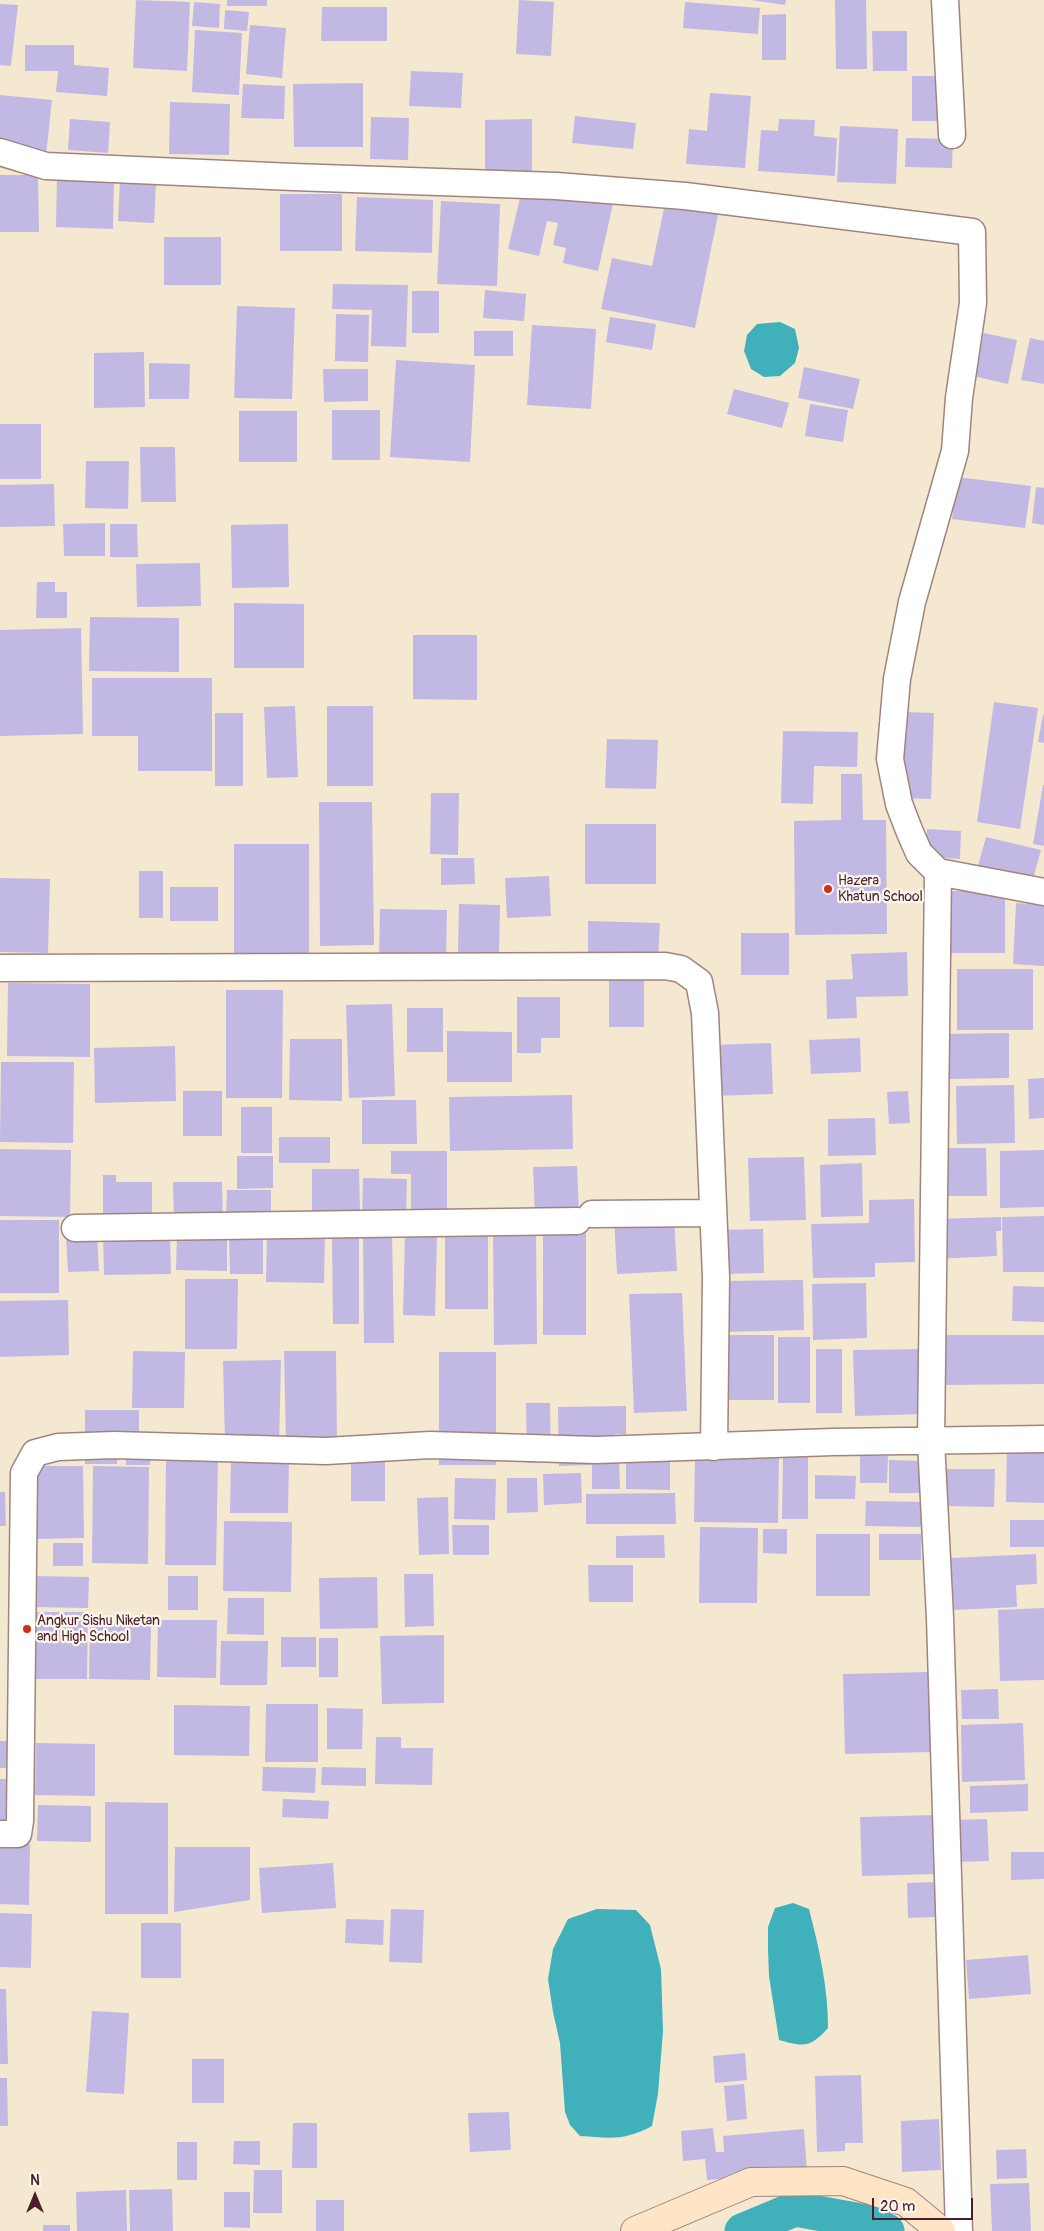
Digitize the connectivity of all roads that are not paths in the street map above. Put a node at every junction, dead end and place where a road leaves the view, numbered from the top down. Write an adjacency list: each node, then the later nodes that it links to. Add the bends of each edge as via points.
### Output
1 (946, 0): 2 (street)
2 (952, 135)
3 (0, 152): 4 (street, via 46,166 556,186 685,196 972,232 973,303 955,451 912,602 896,679 890,759 899,804 909,830 919,853)
4 (938, 872): 5 (street); 10 (street)
5 (1044, 892)
6 (0, 968): 7 (street, via 608,965 665,966 681,970 699,982 705,1012)
7 (714, 1213): 8 (street); 11 (street)
8 (75, 1228)
9 (1044, 1439): 10 (street)
10 (931, 1441): 11 (street); 15 (street, via 940,1618)
11 (714, 1448): 12 (street, via 596,1450 430,1445 326,1451 114,1445 58,1448 34,1453 24,1473 20,1821 18,1834)
12 (0, 1834)
13 (636, 2231): 14 (street, via 751,2182 834,2181 843,2181 906,2202)
14 (941, 2231)
15 (959, 2231)

